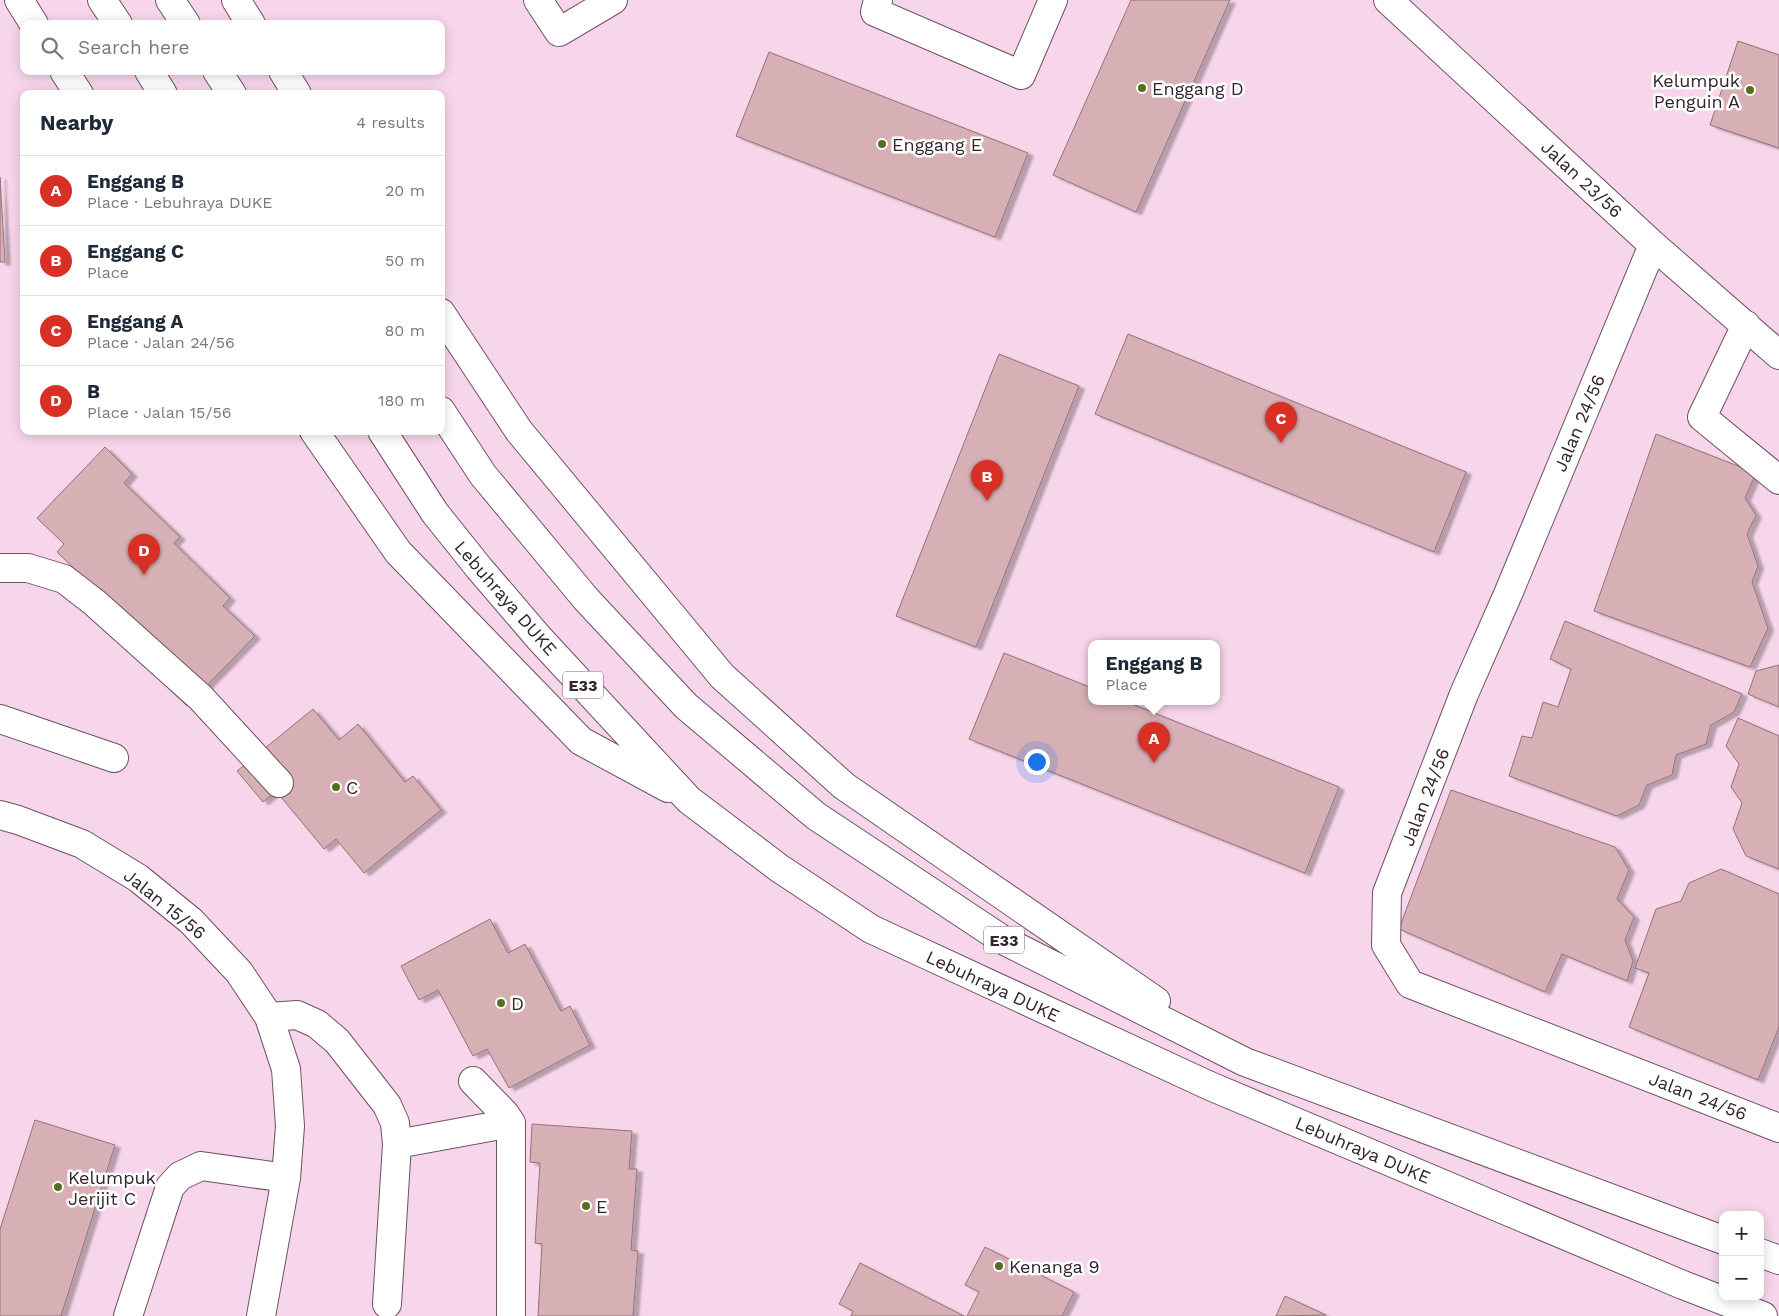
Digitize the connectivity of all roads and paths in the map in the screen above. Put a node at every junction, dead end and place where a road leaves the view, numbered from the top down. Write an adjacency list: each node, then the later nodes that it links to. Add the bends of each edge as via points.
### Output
1 (19, 0): 10 (main road)
2 (102, 0): 11 (main road)
3 (170, 0): 12 (main road)
4 (236, 0): 13 (main road)
5 (538, 0): 6 (main road, via 559,32)
6 (613, 0)
7 (878, 0): 8 (main road, via 875,12 1021,74)
8 (1053, 0)
9 (1388, 0): 22 (main road, Jalan 23/56)
10 (32, 20)
11 (115, 20)
12 (183, 20)
13 (248, 20)
14 (67, 75): 18 (main road)
15 (151, 75): 19 (main road)
16 (220, 75): 20 (main road)
17 (285, 75): 21 (main road)
18 (76, 90)
19 (161, 90)
20 (229, 90)
21 (294, 90)
22 (1653, 245): 24 (main road, Jalan 23/56); 40 (main road, Jalan 24/56, via 1464,694 1388,893 1386,945 1410,984)
23 (445, 319): 37 (main road, via 519,432 722,676 844,786)
24 (1746, 325): 25 (main road, Jalan 23/56); 29 (main road, via 1702,417)
25 (1779, 355)
26 (445, 417): 37 (main road, E33, via 483,475 586,599 686,706 816,816 1003,940)
27 (317, 435): 34 (main road, via 398,552 581,741)
28 (385, 435): 34 (main road, Lebuhraya DUKE / E33, via 435,513 478,568)
29 (1779, 480)
30 (0, 568): 33 (main road, via 28,568 64,579 201,698)
31 (0, 718): 32 (main road)
32 (114, 758)
33 (279, 783)
34 (689, 800): 50 (main road, Lebuhraya DUKE / E33, via 779,868 871,930 1210,1086)
35 (0, 815): 36 (main road, Jalan 15/56, via 82,844 138,878 192,921 239,972)
36 (269, 1017): 41 (main road, via 297,1015 317,1024 337,1040 387,1104 395,1123); 42 (main road, Jalan 15/56, via 286,1070 290,1126)
37 (1246, 1062): 43 (main road, E33)
38 (473, 1081): 39 (main road)
39 (511, 1123): 41 (main road); 47 (main road)
40 (1779, 1128)
41 (397, 1144): 46 (main road)
42 (286, 1178): 48 (main road, via 201,1166 180,1176 170,1187); 49 (main road, Jalan 15/56)
43 (1719, 1239)
44 (1764, 1254): 45 (main road)
45 (1779, 1260)
46 (387, 1304)
47 (512, 1314)
48 (128, 1316)
49 (260, 1316)
50 (1763, 1316)

